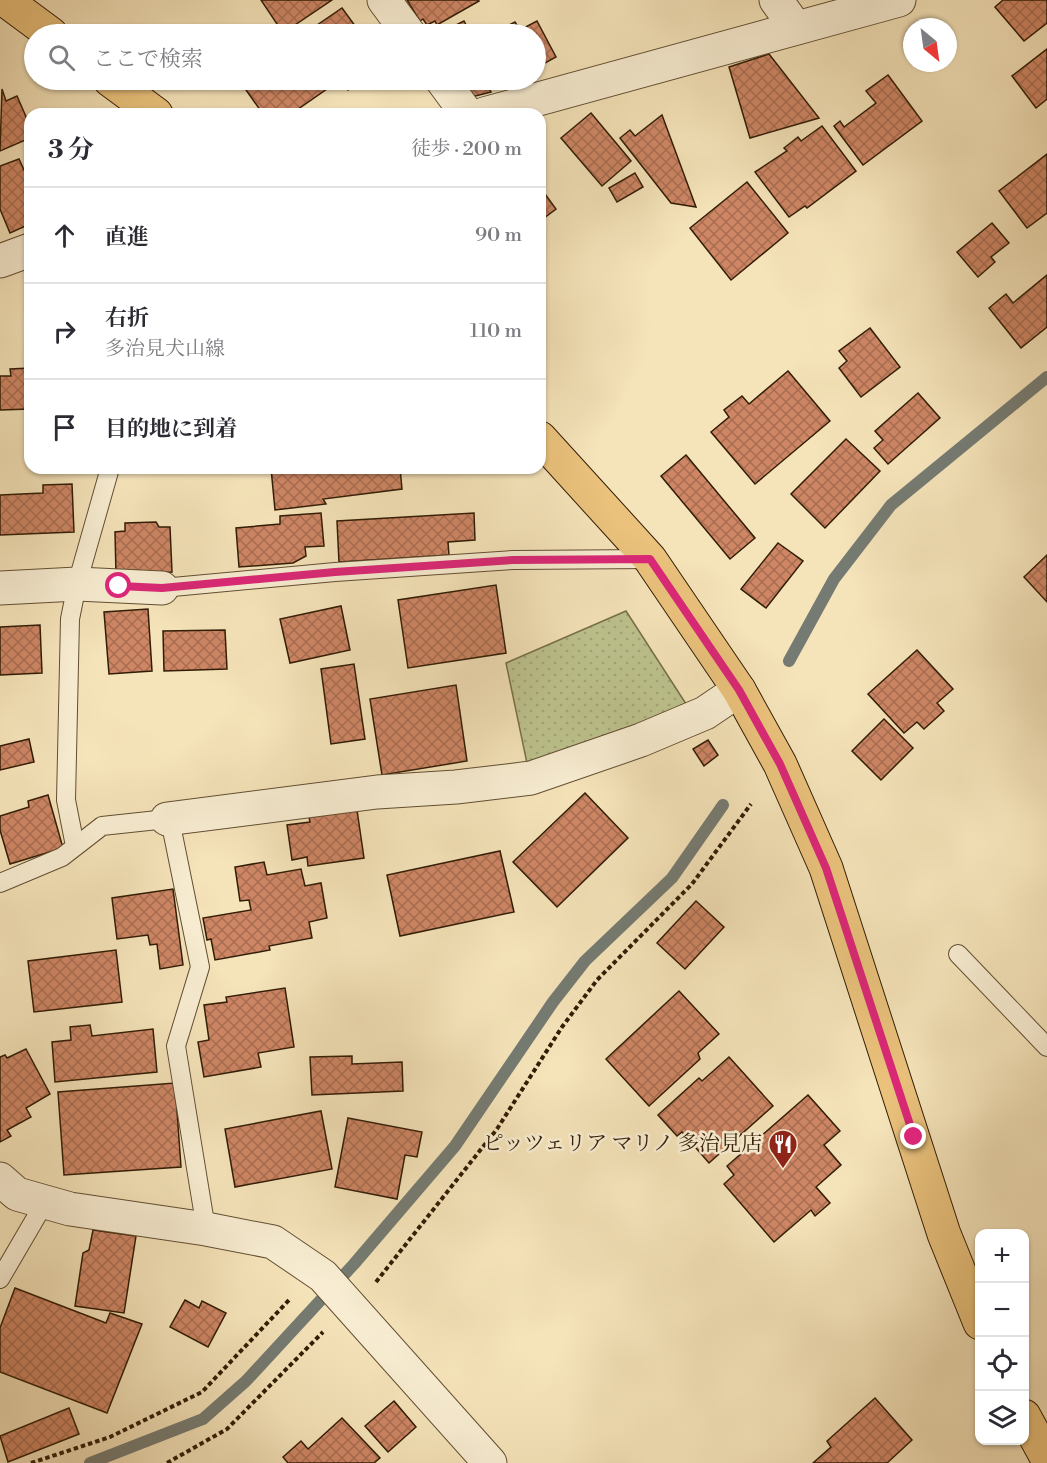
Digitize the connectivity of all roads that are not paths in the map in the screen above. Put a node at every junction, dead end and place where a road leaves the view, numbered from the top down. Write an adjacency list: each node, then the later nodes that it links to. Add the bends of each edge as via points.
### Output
1 (6, 0): 5 (main road)
2 (384, 0): 6 (street)
3 (776, 0): 7 (street)
4 (899, 0): 7 (street)
5 (38, 24)
6 (402, 24)
7 (796, 28): 12 (street)
8 (124, 90): 10 (main road)
9 (449, 90): 11 (street)
10 (148, 108)
11 (463, 108)
12 (506, 108)
13 (24, 252): 14 (street)
14 (0, 261)
15 (546, 445): 17 (main road)
16 (108, 474): 18 (lane)
17 (650, 559): 20 (lane, via 513,560); 21 (main road)
18 (77, 584): 19 (street); 20 (street); 23 (lane, via 70,619 66,800)
19 (0, 588)
20 (162, 588)
21 (739, 690): 22 (street, via 696,717 531,778 377,792); 31 (main road, via 780,764 826,868 944,1234)
22 (167, 819): 23 (lane, via 102,826); 29 (lane, via 200,967 176,1046)
23 (75, 846): 24 (lane, via 62,857)
24 (0, 883)
25 (958, 954): 26 (lane)
26 (1047, 1047)
27 (0, 1179): 28 (street, via 17,1194)
28 (45, 1202): 29 (street); 30 (lane)
29 (206, 1229): 34 (street, via 273,1242 320,1274)
30 (0, 1279)
31 (975, 1311)
32 (1029, 1425): 33 (main road)
33 (1047, 1458)
34 (490, 1463)

